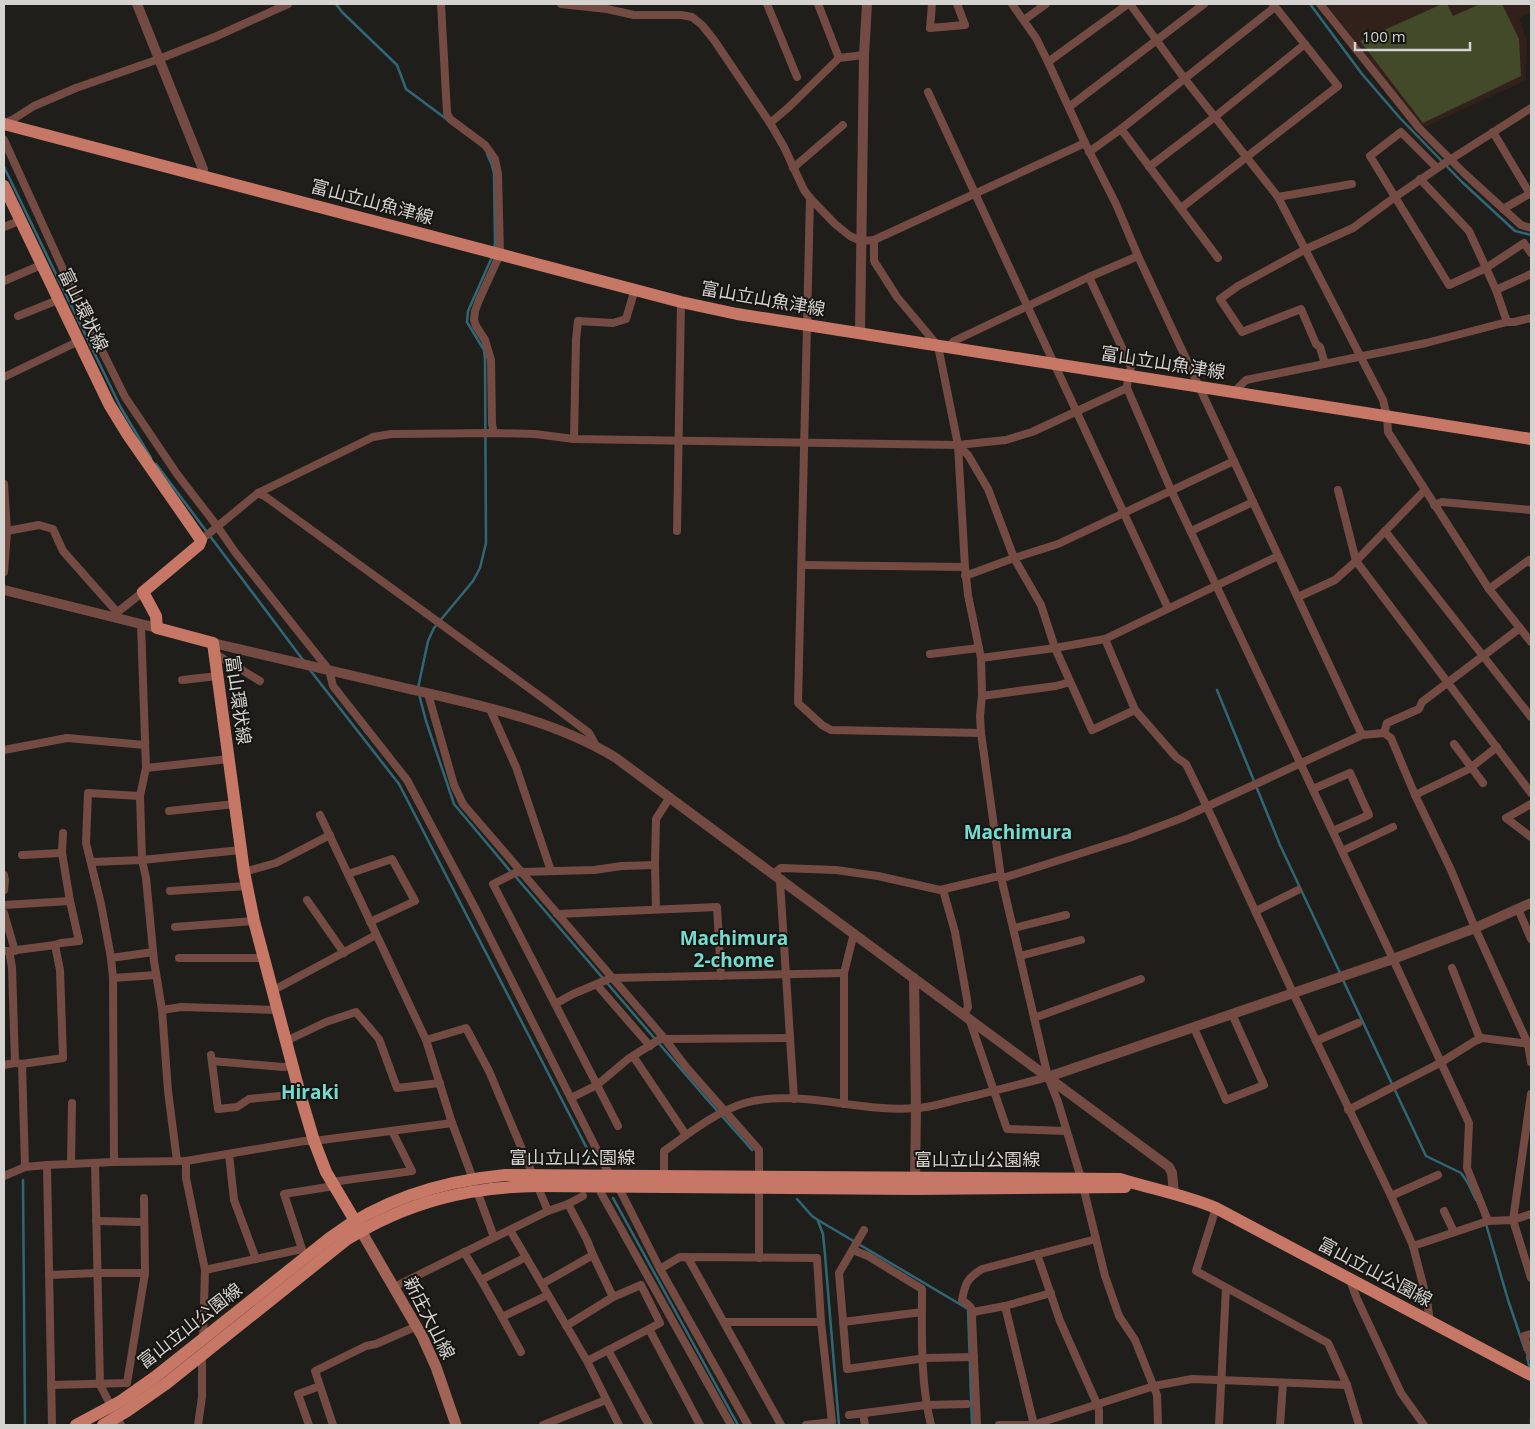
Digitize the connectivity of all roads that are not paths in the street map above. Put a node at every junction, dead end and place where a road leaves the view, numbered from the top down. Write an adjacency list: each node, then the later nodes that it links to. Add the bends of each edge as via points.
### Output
1 (137, 4): 21 (street)
2 (288, 4): 21 (street)
3 (441, 4): 60 (street, via 447,113 450,119 485,145 495,159)
4 (561, 4): 29 (street, via 607,8 634,15 692,17 714,40)
5 (767, 4): 23 (street)
6 (818, 4): 20 (street)
7 (867, 4): 19 (street)
8 (932, 4): 9 (street, via 930,28 966,25)
9 (957, 4)
10 (1012, 4): 16 (street)
11 (1046, 4): 16 (street)
12 (1129, 4): 17 (street); 22 (street)
13 (1204, 4): 17 (street)
14 (1320, 4): 38 (street, via 1419,128)
15 (1274, 5): 18 (street); 24 (street)
16 (1024, 20): 22 (street)
17 (1157, 41): 24 (street); 26 (street)
18 (1305, 44): 28 (street); 37 (street, via 1338,86)
19 (864, 55): 20 (street); 57 (street)
20 (839, 58): 29 (street)
21 (159, 59): 30 (street, via 76,88 34,106); 42 (street)
22 (1048, 62): 26 (street)
23 (797, 77)
24 (1184, 78): 28 (street); 32 (street)
25 (928, 92): 46 (street)
26 (1069, 107): 35 (street)
27 (1530, 112): 33 (street)
28 (1216, 116): 37 (street); 39 (street)
29 (770, 123): 41 (street)
30 (4, 124): 42 (main road, 富山立山魚津線)
31 (843, 125): 41 (street)
32 (1121, 129): 36 (street); 39 (street)
33 (1493, 132): 38 (street); 47 (street)
34 (4, 140): 105 (street, via 124,397)
35 (1085, 143): 36 (street); 46 (street)
36 (1089, 152): 61 (street)
37 (1246, 157): 48 (street); 51 (street)
38 (1449, 160): 40 (street); 52 (street)
39 (1149, 167): 51 (street)
40 (1438, 167): 43 (street); 49 (street, via 1401,132 1370,156)
41 (793, 168): 50 (street)
42 (204, 177): 60 (main road, 富山立山魚津線)
43 (1420, 179): 49 (street); 64 (street, via 1469,231)
44 (1352, 184): 48 (street)
45 (4, 186): 53 (main road, 富山環状線)
46 (976, 194): 56 (street); 72 (street)
47 (1531, 194): 52 (street)
48 (1278, 197): 58 (street)
49 (1395, 197): 58 (street, via 1353,228); 64 (street, via 1449,285)
50 (810, 198): 57 (street, via 835,224); 76 (street)
51 (1181, 208): 62 (street)
52 (1503, 209): 55 (street, via 1520,225)
53 (19, 220): 54 (street); 63 (main road, 富山環状線)
54 (4, 227)
55 (1531, 228)
56 (874, 240): 57 (street); 79 (street, via 874,261 897,297)
57 (861, 241): 77 (street)
58 (1306, 249): 80 (street); 82 (street, via 1220,299 1242,332 1301,309)
59 (1531, 253): 64 (street, via 1524,243)
60 (500, 254): 68 (main road, 富山立山魚津線); 89 (street, via 479,300 474,320 492,360)
61 (1138, 256): 66 (street); 85 (street)
62 (1218, 258)
63 (41, 265): 67 (street); 70 (main road, 富山環状線)
64 (1486, 268): 69 (street)
65 (1531, 274): 69 (street)
66 (1089, 277): 72 (street); 84 (street, via 1131,366)
67 (4, 281)
68 (635, 289): 71 (main road, 富山立山魚津線); 90 (street, via 626,318 613,323 578,322)
69 (1496, 290): 75 (street)
70 (58, 300): 73 (street); 78 (main road, 富山環状線)
71 (681, 302): 76 (main road, 富山立山魚津線); 92 (street)
72 (1027, 306): 79 (street); 81 (street)
73 (18, 316)
74 (1531, 318): 75 (street)
75 (1507, 322): 80 (street)
76 (806, 325): 77 (main road, 富山立山魚津線); 93 (street)
77 (860, 333): 79 (main road, 富山立山魚津線)
78 (79, 341): 83 (street); 110 (main road, 富山環状線, via 128,436)
79 (943, 346): 81 (main road, 富山立山魚津線); 94 (street)
80 (1361, 357): 82 (street); 88 (street, via 1383,400)
81 (1056, 364): 84 (main road, 富山立山魚津線); 87 (street)
82 (1326, 364): 86 (street, via 1246,380)
83 (4, 377)
84 (1127, 382): 85 (main road, 富山立山魚津線); 87 (street); 97 (street)
85 (1199, 387): 86 (main road, 富山立山魚津線); 95 (street)
86 (1234, 392): 88 (main road, 富山立山魚津線)
87 (1075, 411): 94 (street, via 1032,432 1006,440); 104 (street)
88 (1387, 417): 91 (main road, 富山立山魚津線); 99 (street, via 1388,432)
89 (494, 433): 90 (street); 100 (street, via 373,437)
90 (574, 439): 92 (street)
91 (1531, 439)
92 (679, 441): 93 (street); 107 (street)
93 (805, 443): 94 (street); 115 (street)
94 (958, 444): 112 (street, via 988,489); 116 (street)
95 (1234, 461): 97 (street); 101 (street)
96 (4, 484): 106 (street)
97 (1171, 490): 104 (street); 108 (street)
98 (1338, 490): 113 (street)
99 (1425, 490): 102 (street); 109 (street)
100 (258, 494): 105 (street); 153 (street, via 274,502 551,705 589,734)
101 (1253, 502): 108 (street); 111 (street)
102 (1434, 505): 103 (street, via 1442,502); 120 (street)
103 (1531, 510)
104 (1124, 513): 112 (street, via 1058,544); 124 (street)
105 (216, 528): 110 (street); 137 (street)
106 (7, 531): 117 (street); 125 (street, via 39,525 54,529 62,551)
107 (677, 531)
108 (1191, 531): 119 (street)
109 (1385, 531): 113 (street); 135 (street)
110 (203, 539): 122 (main road)
111 (1278, 556): 119 (street); 123 (street)
112 (1014, 558): 118 (street); 133 (street, via 1041,605)
113 (1356, 561): 123 (street, via 1335,580); 142 (street)
114 (1531, 563): 120 (street, via 1529,560)
115 (803, 565): 116 (street); 148 (street, via 798,703 831,730)
116 (964, 567): 118 (street)
117 (4, 572)
118 (966, 576): 132 (street)
119 (1217, 585): 124 (street); 157 (street)
120 (1489, 589): 128 (street)
121 (4, 590): 125 (street)
122 (143, 592): 125 (street); 127 (main road, via 156,616)
123 (1298, 597): 150 (street)
124 (1168, 608): 129 (street)
125 (115, 614): 126 (street)
126 (141, 624): 127 (street); 152 (street)
127 (157, 628): 131 (main road, 富山環状線)
128 (1520, 628): 130 (street); 135 (street)
129 (1105, 639): 133 (street); 146 (street)
130 (1531, 642)
131 (214, 648): 137 (street); 138 (main road, 富山環状線); 140 (street)
132 (979, 648): 134 (street); 136 (street)
133 (1055, 648): 136 (street); 141 (street)
134 (930, 654)
135 (1483, 655): 142 (street); 147 (street)
136 (982, 658): 144 (street)
137 (329, 670): 143 (street); 264 (street, via 333,686 407,780)
138 (218, 676): 139 (street); 156 (main road, 富山環状線)
139 (182, 680)
140 (260, 681)
141 (1070, 682): 144 (street); 146 (street, via 1092,730)
142 (1448, 682): 149 (street, via 1422,702 1419,709 1387,723); 154 (street)
143 (428, 694): 145 (street); 186 (street, via 454,785 463,804)
144 (982, 696): 148 (street)
145 (490, 709): 153 (street, via 549,725); 184 (street, via 516,766)
146 (1135, 710): 169 (street, via 1186,764)
147 (1531, 717)
148 (981, 733): 190 (street)
149 (1384, 733): 150 (street); 164 (street, via 1392,738)
150 (1362, 736): 157 (street)
151 (1454, 744): 159 (street)
152 (145, 745): 155 (street, via 67,738); 158 (street)
153 (596, 746): 166 (street)
154 (1497, 747): 159 (street); 160 (street)
155 (4, 750)
156 (229, 759): 158 (street); 167 (main road, 富山環状線)
157 (1300, 763): 162 (street); 169 (street)
158 (146, 768): 165 (street)
159 (1471, 768): 161 (street); 164 (street)
160 (1528, 781): 163 (street)
161 (1483, 783)
162 (1313, 789): 173 (street); 173 (street, via 1350,773 1369,815)
163 (1531, 793)
164 (1415, 795): 210 (street)
165 (140, 796): 181 (street); 182 (street, via 88,793 86,843)
166 (670, 797): 183 (street, via 656,819); 189 (street)
167 (235, 804): 170 (street); 177 (main road, 富山環状線)
168 (1531, 804): 176 (street, via 1506,818)
169 (1207, 807): 190 (street, via 1129,838); 202 (street)
170 (169, 811)
171 (320, 815): 175 (street)
172 (1393, 827): 178 (street)
173 (1333, 831): 178 (street)
174 (63, 833): 179 (street)
175 (330, 835): 185 (street, via 276,863); 187 (street)
176 (1531, 837)
177 (241, 850): 181 (street); 185 (main road, 富山環状線)
178 (1342, 851): 223 (street)
179 (62, 853): 180 (street); 197 (street)
180 (22, 855)
181 (142, 860): 182 (street); 217 (street)
182 (91, 862): 220 (street)
183 (655, 865): 184 (street); 200 (street)
184 (551, 871): 186 (street)
185 (244, 872): 191 (main road, 富山環状線)
186 (521, 872): 204 (street); 236 (street, via 493,884)
187 (348, 874): 207 (street); 207 (street, via 392,859 414,901)
188 (4, 875): 192 (street)
189 (778, 876): 193 (street, via 781,868 836,870); 211 (street); 226 (street)
190 (1002, 876): 193 (street); 209 (street)
191 (247, 886): 195 (street); 206 (main road, 富山環状線)
192 (4, 890)
193 (943, 890): 240 (street, via 955,932)
194 (1298, 890): 202 (street)
195 (170, 891)
196 (307, 900): 218 (street)
197 (70, 901): 199 (street); 215 (street, via 79,942)
198 (1531, 902): 201 (street)
199 (4, 905)
200 (656, 909): 204 (street); 228 (street, via 717,907)
201 (1518, 909): 210 (street); 213 (street)
202 (1256, 911): 235 (street)
203 (4, 914): 216 (street)
204 (557, 914): 230 (street)
205 (1066, 915): 209 (street)
206 (254, 921): 208 (street); 222 (main road, 富山環状線)
207 (370, 922): 212 (street)
208 (175, 927)
209 (1014, 928): 219 (street)
210 (1475, 928): 223 (street); 250 (street)
211 (854, 933): 225 (street); 231 (street)
212 (376, 936): 218 (street); 247 (street)
213 (1531, 938)
214 (1081, 940): 219 (street)
215 (55, 945): 216 (street); 255 (street, via 60,970 63,1058)
216 (9, 951): 255 (street)
217 (153, 952): 220 (street); 227 (street)
218 (344, 953): 234 (street)
219 (1020, 956): 241 (street)
220 (111, 958): 229 (street)
221 (179, 958): 222 (street)
222 (264, 958): 234 (main road, 富山環状線)
223 (1393, 958): 235 (street); 253 (street)
224 (1452, 968): 246 (street)
225 (844, 973): 226 (street); 267 (street)
226 (786, 974): 228 (street); 245 (street)
227 (156, 975): 229 (street); 237 (street)
228 (721, 976): 230 (street)
229 (113, 978): 279 (street)
230 (610, 978): 233 (street); 244 (street)
231 (914, 978): 240 (street); 268 (street)
232 (1141, 979): 241 (street)
233 (596, 985): 236 (street); 251 (street)
234 (272, 991): 238 (main road, 富山環状線)
235 (1293, 993): 239 (street); 249 (street)
236 (556, 1004): 260 (street)
237 (162, 1010): 238 (street, via 181,1007); 278 (street, via 168,1091)
238 (277, 1010): 248 (main road, 富山環状線)
239 (1232, 1014): 243 (street); 243 (street, via 1264,1085 1226,1100)
240 (967, 1016): 258 (street); 261 (street)
241 (1034, 1018): 258 (street)
242 (1358, 1022): 249 (street)
243 (1194, 1028): 258 (street)
244 (664, 1038): 245 (street); 251 (street); 270 (street)
245 (790, 1038): 265 (street)
246 (1480, 1039): 250 (street); 253 (street)
247 (426, 1040): 259 (street); 287 (street, via 466,1028 489,1071)
248 (286, 1041): 257 (main road, 富山環状線); 259 (street, via 356,1012 379,1039 397,1088)
249 (1316, 1041): 269 (street)
250 (1529, 1044): 254 (street)
251 (650, 1046): 252 (street)
252 (633, 1056): 260 (street); 275 (street)
253 (1440, 1062): 269 (street); 307 (street, via 1469,1123 1466,1168)
254 (1531, 1062)
255 (18, 1064): 256 (street); 283 (street)
256 (4, 1065)
257 (292, 1066): 262 (main road, 富山環状線); 262 (street, via 211,1058 218,1109 237,1107 250,1099)
258 (1048, 1077): 261 (street); 273 (street); 296 (street, via 1169,1167)
259 (440, 1083): 271 (street)
260 (597, 1085): 264 (street); 272 (street)
261 (993, 1091): 268 (street); 273 (street, via 1007,1129)
262 (300, 1094): 276 (main road, 富山環状線)
263 (1531, 1094): 305 (street)
264 (571, 1098): 284 (street)
265 (794, 1099): 267 (street); 270 (street, via 762,1099)
266 (72, 1103): 281 (street)
267 (844, 1104): 268 (street, via 883,1109)
268 (916, 1108): 291 (street)
269 (1348, 1110): 298 (street)
270 (726, 1111): 275 (street); 289 (street, via 759,1150)
271 (452, 1123): 274 (street); 293 (street)
272 (618, 1126)
273 (1066, 1130): 290 (street)
274 (392, 1131): 276 (street); 292 (street, via 412,1171)
275 (686, 1135): 288 (street, via 664,1151)
276 (314, 1141): 277 (street); 292 (main road, 富山環状線)
277 (229, 1154): 278 (street); 323 (street, via 234,1200)
278 (181, 1161): 279 (street); 325 (street)
279 (114, 1162): 280 (street)
280 (95, 1163): 281 (street); 306 (street)
281 (71, 1164): 282 (street)
282 (47, 1165): 283 (street); 328 (street)
283 (25, 1167): 286 (street)
284 (610, 1175): 287 (main road, 富山立山公園線); 288 (main road, 富山立山公園線); 294 (street)
285 (1438, 1175): 298 (street)
286 (4, 1176)
287 (536, 1180): 293 (main road, 富山立山公園線, via 505,1175); 294 (main road, 富山立山公園線); 302 (street)
288 (664, 1181): 289 (main road, 富山立山公園線); 294 (main road, 富山立山公園線)
289 (760, 1182): 291 (main road, 富山立山公園線); 322 (street)
290 (1082, 1182): 291 (main road, 富山立山公園線); 296 (main road, 富山立山公園線, via 1144,1186); 314 (street)
291 (915, 1183)
292 (333, 1184): 309 (main road, 富山環状線); 323 (street, via 284,1194 302,1249)
293 (475, 1185): 309 (main road, 富山立山公園線); 313 (street)
294 (618, 1186): 324 (street)
295 (601, 1193): 384 (street)
296 (1174, 1193): 301 (main road, 富山立山公園線)
297 (583, 1196): 300 (street)
298 (1391, 1196): 315 (street)
299 (144, 1198): 308 (street)
300 (568, 1204): 302 (street); 319 (street)
301 (1216, 1208): 331 (main road, 富山立山公園線); 334 (street, via 1196,1271)
302 (548, 1211): 310 (street)
303 (1444, 1211): 312 (street)
304 (1531, 1214): 305 (street)
305 (1513, 1220): 307 (street); 329 (street)
306 (96, 1221): 308 (street); 326 (street)
307 (1488, 1221): 312 (street)
308 (144, 1222): 327 (street)
309 (358, 1226): 333 (main road, 新庄大山線); 350 (main road, 富山立山公園線, via 331,1237); 353 (main road, 富山立山公園線, via 346,1240)
310 (510, 1230): 313 (street); 320 (street)
311 (864, 1230): 316 (street)
312 (1454, 1232): 315 (street)
313 (494, 1237): 317 (street)
314 (1096, 1239): 318 (street); 365 (street, via 1119,1316 1136,1340)
315 (1413, 1246): 345 (street)
316 (853, 1250): 339 (street, via 922,1288); 344 (street, via 839,1273)
317 (464, 1252): 330 (street); 333 (street)
318 (1037, 1254): 335 (street); 340 (street, via 973,1274 965,1284 962,1300 970,1305)
319 (593, 1255): 332 (street); 337 (street)
320 (526, 1257): 330 (street); 332 (street)
321 (688, 1258): 322 (street); 324 (street, via 680,1257); 342 (street)
322 (759, 1258): 343 (street, via 817,1258)
323 (256, 1260): 325 (street)
324 (660, 1269): 385 (street)
325 (205, 1270): 350 (street)
326 (97, 1273): 327 (street); 328 (street); 362 (street)
327 (145, 1274): 362 (street, via 127,1383)
328 (49, 1275): 361 (street)
329 (1531, 1278)
330 (481, 1280): 341 (street)
331 (1350, 1280): 345 (main road, 富山立山公園線); 398 (street, via 1401,1393)
332 (542, 1284): 336 (street)
333 (394, 1287): 346 (main road, 新庄大山線)
334 (1226, 1288): 359 (street); 363 (street, via 1328,1343)
335 (1051, 1293): 338 (street); 368 (street)
336 (548, 1295): 341 (street); 347 (street)
337 (613, 1297): 347 (street); 348 (street, via 640,1285 660,1322)
338 (1005, 1306): 340 (street); 392 (street)
339 (922, 1312): 344 (street); 356 (street)
340 (973, 1312): 354 (street)
341 (502, 1317): 352 (street)
342 (724, 1322): 343 (street); 386 (street)
343 (821, 1322): 387 (street, via 832,1422)
344 (843, 1322): 356 (street, via 847,1369)
345 (1430, 1322): 358 (main road, 富山立山公園線)
346 (417, 1326): 364 (street, via 315,1371); 379 (main road, 新庄大山線, via 436,1367)
347 (566, 1326): 357 (street)
348 (649, 1330): 351 (street); 383 (street)
349 (1531, 1334): 355 (street, via 1524,1336)
350 (203, 1340): 353 (street); 372 (main road, 富山立山公園線, via 149,1381)
351 (608, 1350): 357 (street); 382 (street)
352 (521, 1352)
353 (202, 1354): 372 (main road, 富山立山公園線, via 167,1383); 376 (street)
354 (974, 1357): 356 (street); 390 (street)
355 (1531, 1357)
356 (923, 1360): 369 (street)
357 (587, 1361): 366 (street)
358 (1531, 1375)
359 (1221, 1380): 360 (street); 365 (street, via 1192,1379); 395 (street)
360 (1283, 1383): 363 (street); 396 (street)
361 (51, 1385): 362 (street); 373 (street)
362 (100, 1385): 372 (street)
363 (1347, 1385): 397 (street)
364 (320, 1386): 377 (street, via 298,1394); 378 (street)
365 (1154, 1386): 368 (street); 394 (street)
366 (606, 1400): 380 (street); 381 (street)
367 (968, 1404): 369 (street)
368 (1097, 1404): 392 (street); 393 (street)
369 (926, 1405): 370 (street); 389 (street)
370 (863, 1414): 371 (street); 388 (street)
371 (849, 1415)
372 (117, 1416): 374 (main road, 富山立山公園線); 375 (main road, 富山立山公園線)
373 (52, 1425)
374 (76, 1425)
375 (103, 1425)
376 (198, 1425)
377 (308, 1425)
378 (333, 1425)
379 (456, 1425)
380 (543, 1425)
381 (619, 1425)
382 (649, 1425)
383 (700, 1425)
384 (731, 1425)
385 (748, 1425)
386 (781, 1425)
387 (806, 1425)
388 (865, 1425)
389 (931, 1425)
390 (977, 1425)
391 (999, 1425): 392 (street)
392 (1034, 1425)
393 (1099, 1425)
394 (1158, 1425)
395 (1219, 1425)
396 (1280, 1425)
397 (1359, 1425)
398 (1424, 1425)

